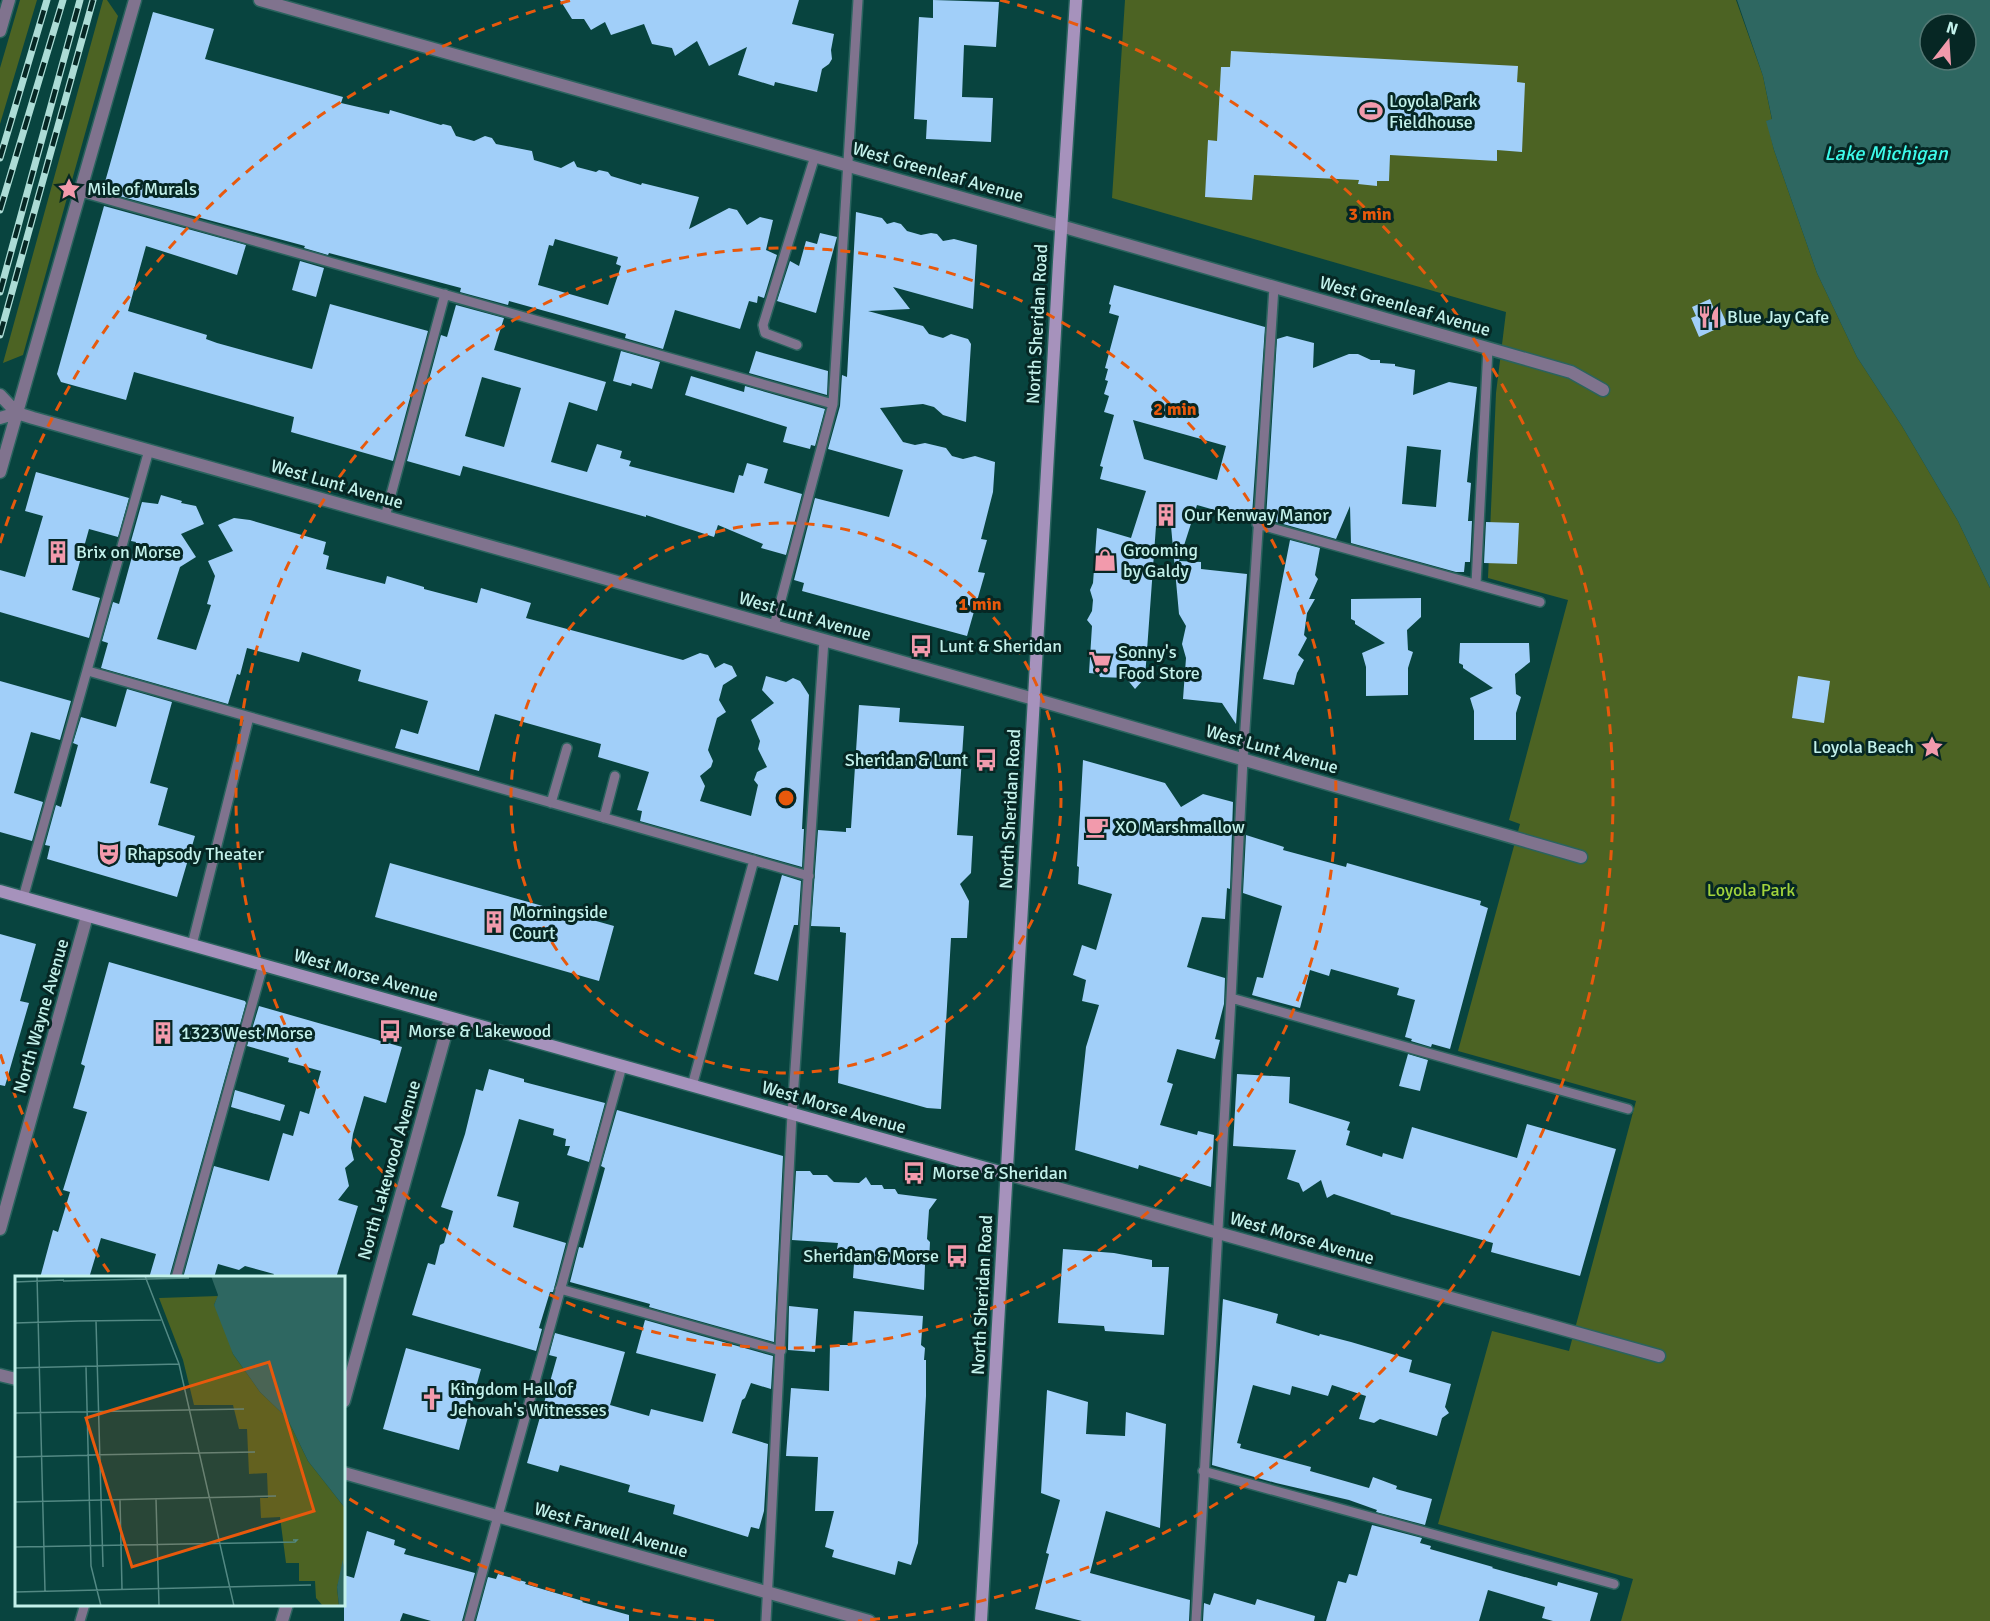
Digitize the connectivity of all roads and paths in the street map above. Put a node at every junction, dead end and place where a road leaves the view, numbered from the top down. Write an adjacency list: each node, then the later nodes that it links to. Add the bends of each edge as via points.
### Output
1 (9, 0): 6 (street)
2 (135, 0): 9 (street)
3 (260, 0): 7 (street, West Greenleaf Avenue)
4 (858, 0): 8 (lane)
5 (1076, 0): 10 (main road, North Sheridan Road)
6 (0, 31)
7 (815, 156): 8 (street, West Greenleaf Avenue); 13 (lane, via 763,325 765,333)
8 (849, 166): 10 (street, West Greenleaf Avenue); 17 (lane)
9 (81, 192): 12 (lane); 18 (street)
10 (1061, 226): 11 (street, West Greenleaf Avenue); 29 (main road, North Sheridan Road)
11 (1274, 287): 14 (street, West Greenleaf Avenue); 23 (lane)
12 (445, 294): 17 (lane); 22 (lane)
13 (797, 345)
14 (1488, 348): 15 (street, West Greenleaf Avenue, via 1571,372); 24 (lane)
15 (1603, 390)
16 (0, 395): 18 (street, West Lunt Avenue)
17 (834, 404): 26 (lane)
18 (18, 413): 19 (street); 20 (street, West Lunt Avenue); 21 (street)
19 (0, 418)
20 (149, 450): 22 (street, West Lunt Avenue); 28 (lane)
21 (0, 472)
22 (385, 517): 26 (street, West Lunt Avenue)
23 (1257, 524): 24 (lane); 32 (lane)
24 (1476, 584): 25 (lane)
25 (1540, 602)
26 (774, 626): 27 (street, West Lunt Avenue)
27 (824, 640): 29 (street, West Lunt Avenue); 38 (lane)
28 (88, 671): 30 (lane); 40 (lane)
29 (1034, 699): 32 (street, West Lunt Avenue); 50 (main road, North Sheridan Road)
30 (249, 717): 34 (lane); 42 (lane)
31 (567, 748): 34 (lane)
32 (1243, 759): 36 (street, West Lunt Avenue); 44 (lane)
33 (615, 776): 35 (lane)
34 (551, 803): 35 (lane)
35 (604, 818): 37 (lane)
36 (1581, 857)
37 (754, 860): 38 (lane); 47 (lane)
38 (809, 876): 49 (lane)
39 (0, 891): 40 (main road, West Morse Avenue)
40 (23, 898): 41 (main road, West Morse Avenue)
41 (87, 915): 42 (main road, West Morse Avenue); 51 (street, North Wayne Avenue)
42 (192, 945): 43 (main road, West Morse Avenue)
43 (263, 965): 45 (main road, West Morse Avenue); 53 (lane)
44 (1232, 998): 48 (lane); 52 (lane)
45 (450, 1018): 46 (main road, West Morse Avenue); 59 (street, North Lakewood Avenue)
46 (622, 1066): 47 (main road, West Morse Avenue); 54 (lane)
47 (692, 1086): 49 (main road, West Morse Avenue)
48 (1628, 1109)
49 (792, 1114): 50 (main road, West Morse Avenue); 55 (lane)
50 (1007, 1174): 52 (street, West Morse Avenue); 72 (main road, North Sheridan Road)
51 (0, 1230)
52 (1217, 1233): 56 (street, West Morse Avenue); 60 (lane)
53 (177, 1276)
54 (560, 1289): 55 (lane); 62 (lane)
55 (781, 1351): 64 (lane)
56 (1659, 1356)
57 (0, 1375): 58 (street)
58 (15, 1379)
59 (345, 1397)
60 (1203, 1471): 63 (lane); 73 (lane)
61 (345, 1473): 62 (street, West Farwell Avenue)
62 (498, 1516): 64 (street, West Farwell Avenue); 69 (lane)
63 (1614, 1584)
64 (768, 1593): 70 (lane); 71 (street, West Farwell Avenue)
65 (85, 1606): 67 (lane)
66 (287, 1606): 68 (street)
67 (81, 1621)
68 (282, 1621)
69 (469, 1621)
70 (766, 1621)
71 (869, 1621)
72 (981, 1621)
73 (1196, 1621)

